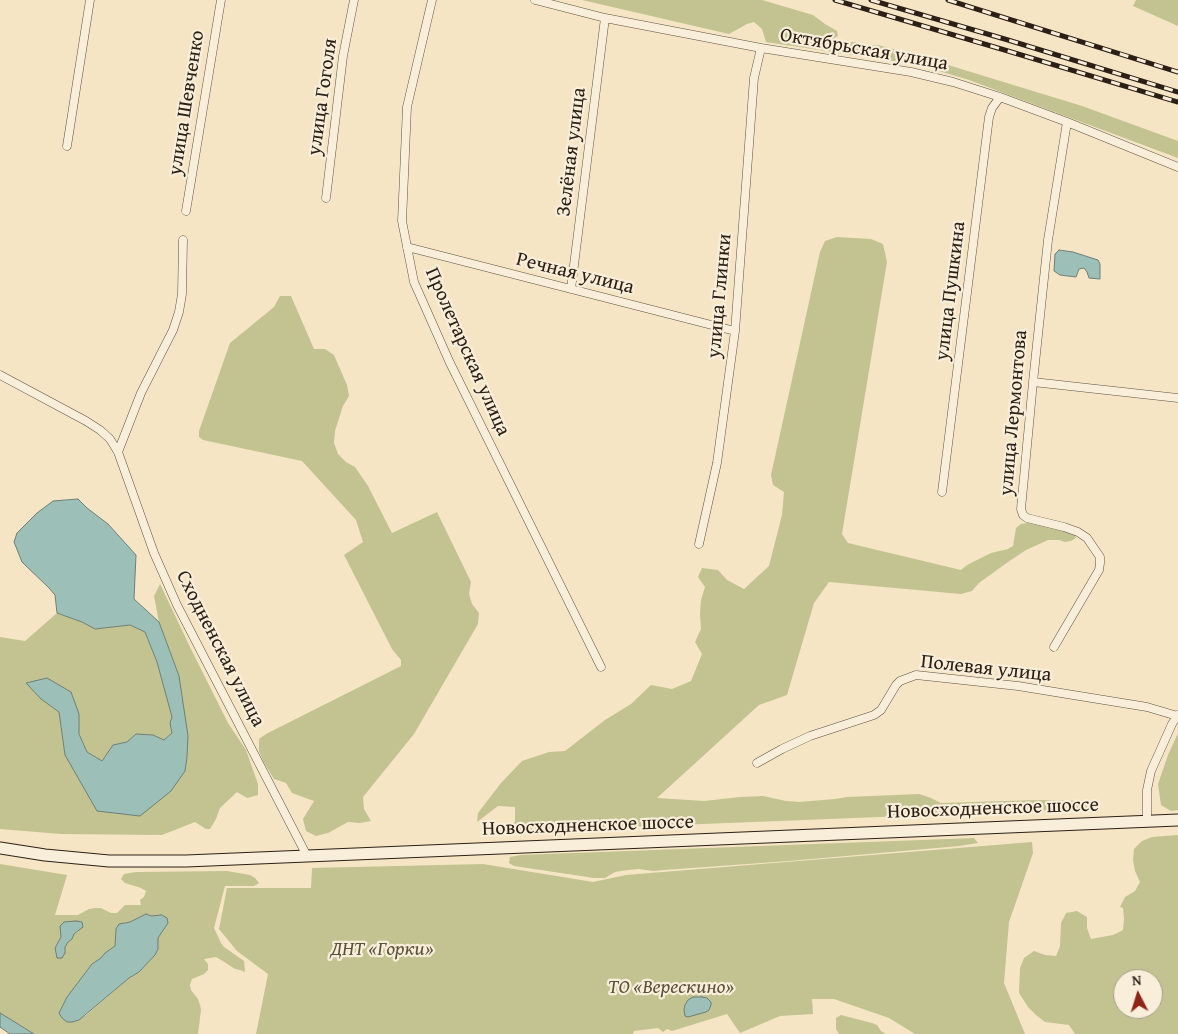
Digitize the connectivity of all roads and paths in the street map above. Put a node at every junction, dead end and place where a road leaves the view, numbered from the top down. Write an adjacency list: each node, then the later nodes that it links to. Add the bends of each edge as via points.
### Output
1 (90, 0): 10 (street)
2 (221, 0): 13 (street, улица Шевченко)
3 (354, 0): 12 (street, улица Гоголя, via 343,56)
4 (432, 0): 15 (street, Пролетарская улица, via 407,107 402,222)
5 (535, 0): 6 (street, Октябрьская улица)
6 (604, 18): 7 (street, Октябрьская улица); 16 (street, Зелёная улица)
7 (761, 48): 8 (street, Октябрьская улица, via 911,72); 17 (street, улица Глинки, via 754,78)
8 (1000, 97): 9 (street, Октябрьская улица); 22 (street, улица Пушкина, via 989,117)
9 (1067, 122): 11 (street, Октябрьская улица); 19 (street, улица Лермонтова, via 1048,240)
10 (67, 146)
11 (1178, 167)
12 (326, 198)
13 (186, 211)
14 (183, 240): 21 (street, via 179,312 140,394)
15 (407, 247): 16 (street, Речная улица); 25 (street, Пролетарская улица, via 414,282 450,363)
16 (571, 289): 17 (street, Речная улица)
17 (735, 331): 23 (street, улица Глинки, via 717,463)
18 (0, 375): 21 (street, Сходненская улица, via 100,430)
19 (1033, 382): 20 (street); 24 (street, улица Лермонтова, via 1023,515 1078,532 1087,538 1100,557 1099,570)
20 (1178, 398)
21 (118, 452): 31 (street, Сходненская улица, via 154,553 178,605)
22 (942, 492)
23 (699, 544)
24 (1054, 647)
25 (601, 667)
26 (1178, 716): 27 (street, Полевая улица, via 1147,707 1018,686 916,675 900,680 881,710 874,715 810,736); 29 (street, via 1151,771)
27 (757, 763)
28 (1178, 820): 29 (main road, Новосходненское шоссе)
29 (1147, 821): 31 (main road, Новосходненское шоссе)
30 (0, 848): 31 (main road, Новосходненское шоссе, via 109,860 186,861)
31 (307, 856)

